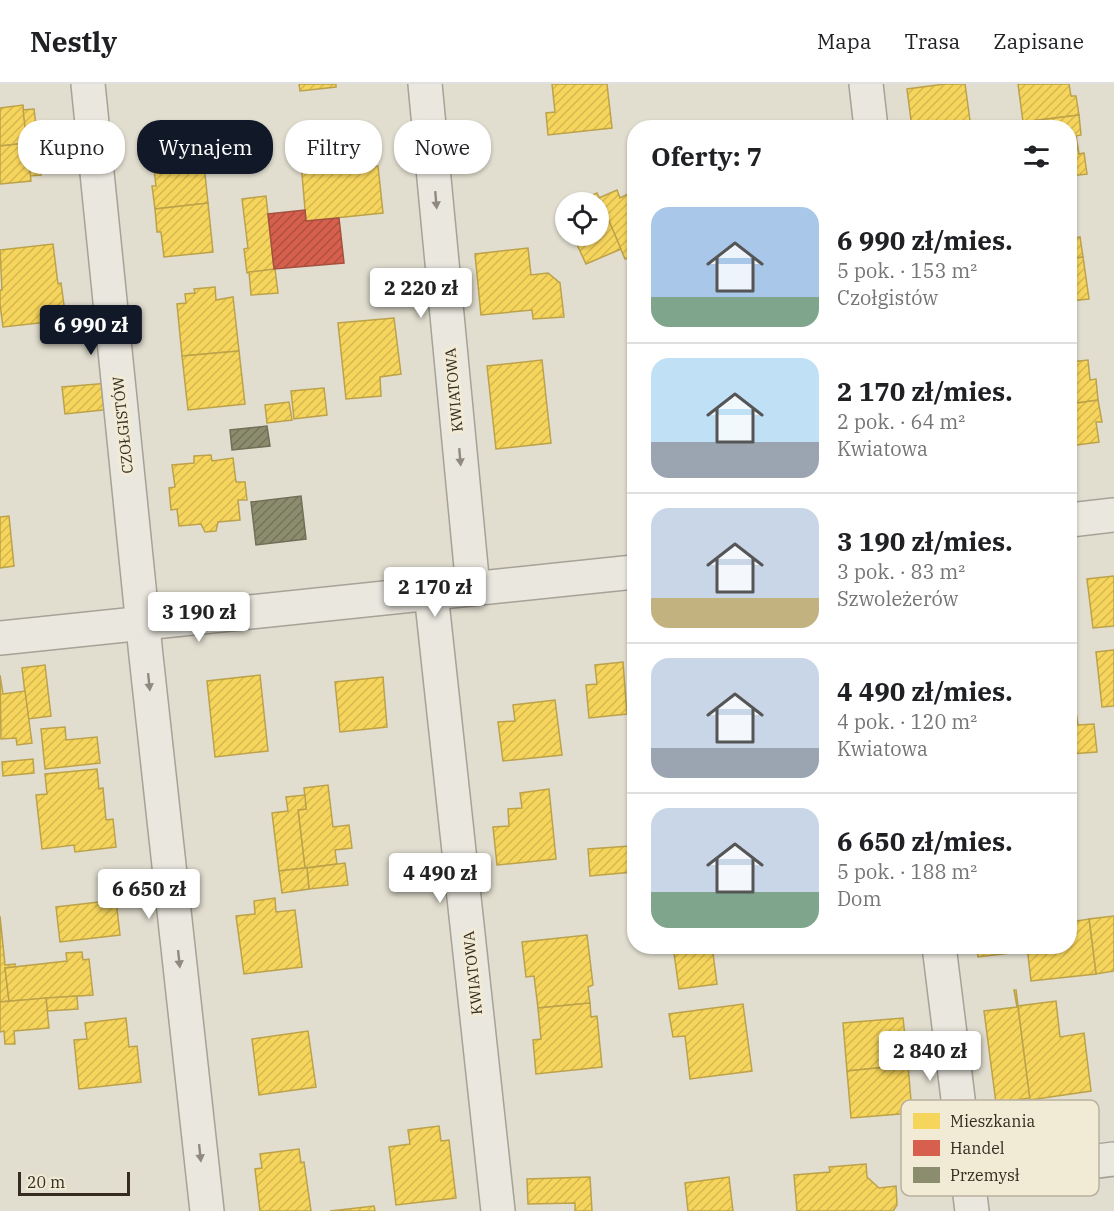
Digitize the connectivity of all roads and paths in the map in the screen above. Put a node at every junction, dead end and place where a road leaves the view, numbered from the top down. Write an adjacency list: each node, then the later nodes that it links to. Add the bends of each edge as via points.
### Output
1 (88, 84): 10 (street, CZOŁGISTÓW)
2 (425, 84): 8 (street, KWIATOWA, one-way to 8)
3 (866, 84): 4 (street)
4 (870, 120)
5 (1114, 515): 6 (street)
6 (1077, 519)
7 (627, 573): 8 (street)
8 (473, 588): 9 (street)
9 (431, 593): 10 (street); 18 (street, KWIATOWA)
10 (143, 623): 11 (street); 17 (street, CZOŁGISTÓW, one-way to 17)
11 (0, 638)
12 (940, 954): 13 (street)
13 (958, 1100)
14 (1114, 1159): 15 (street)
15 (1099, 1161)
16 (970, 1196): 19 (street)
17 (207, 1211)
18 (498, 1211)
19 (972, 1211)

